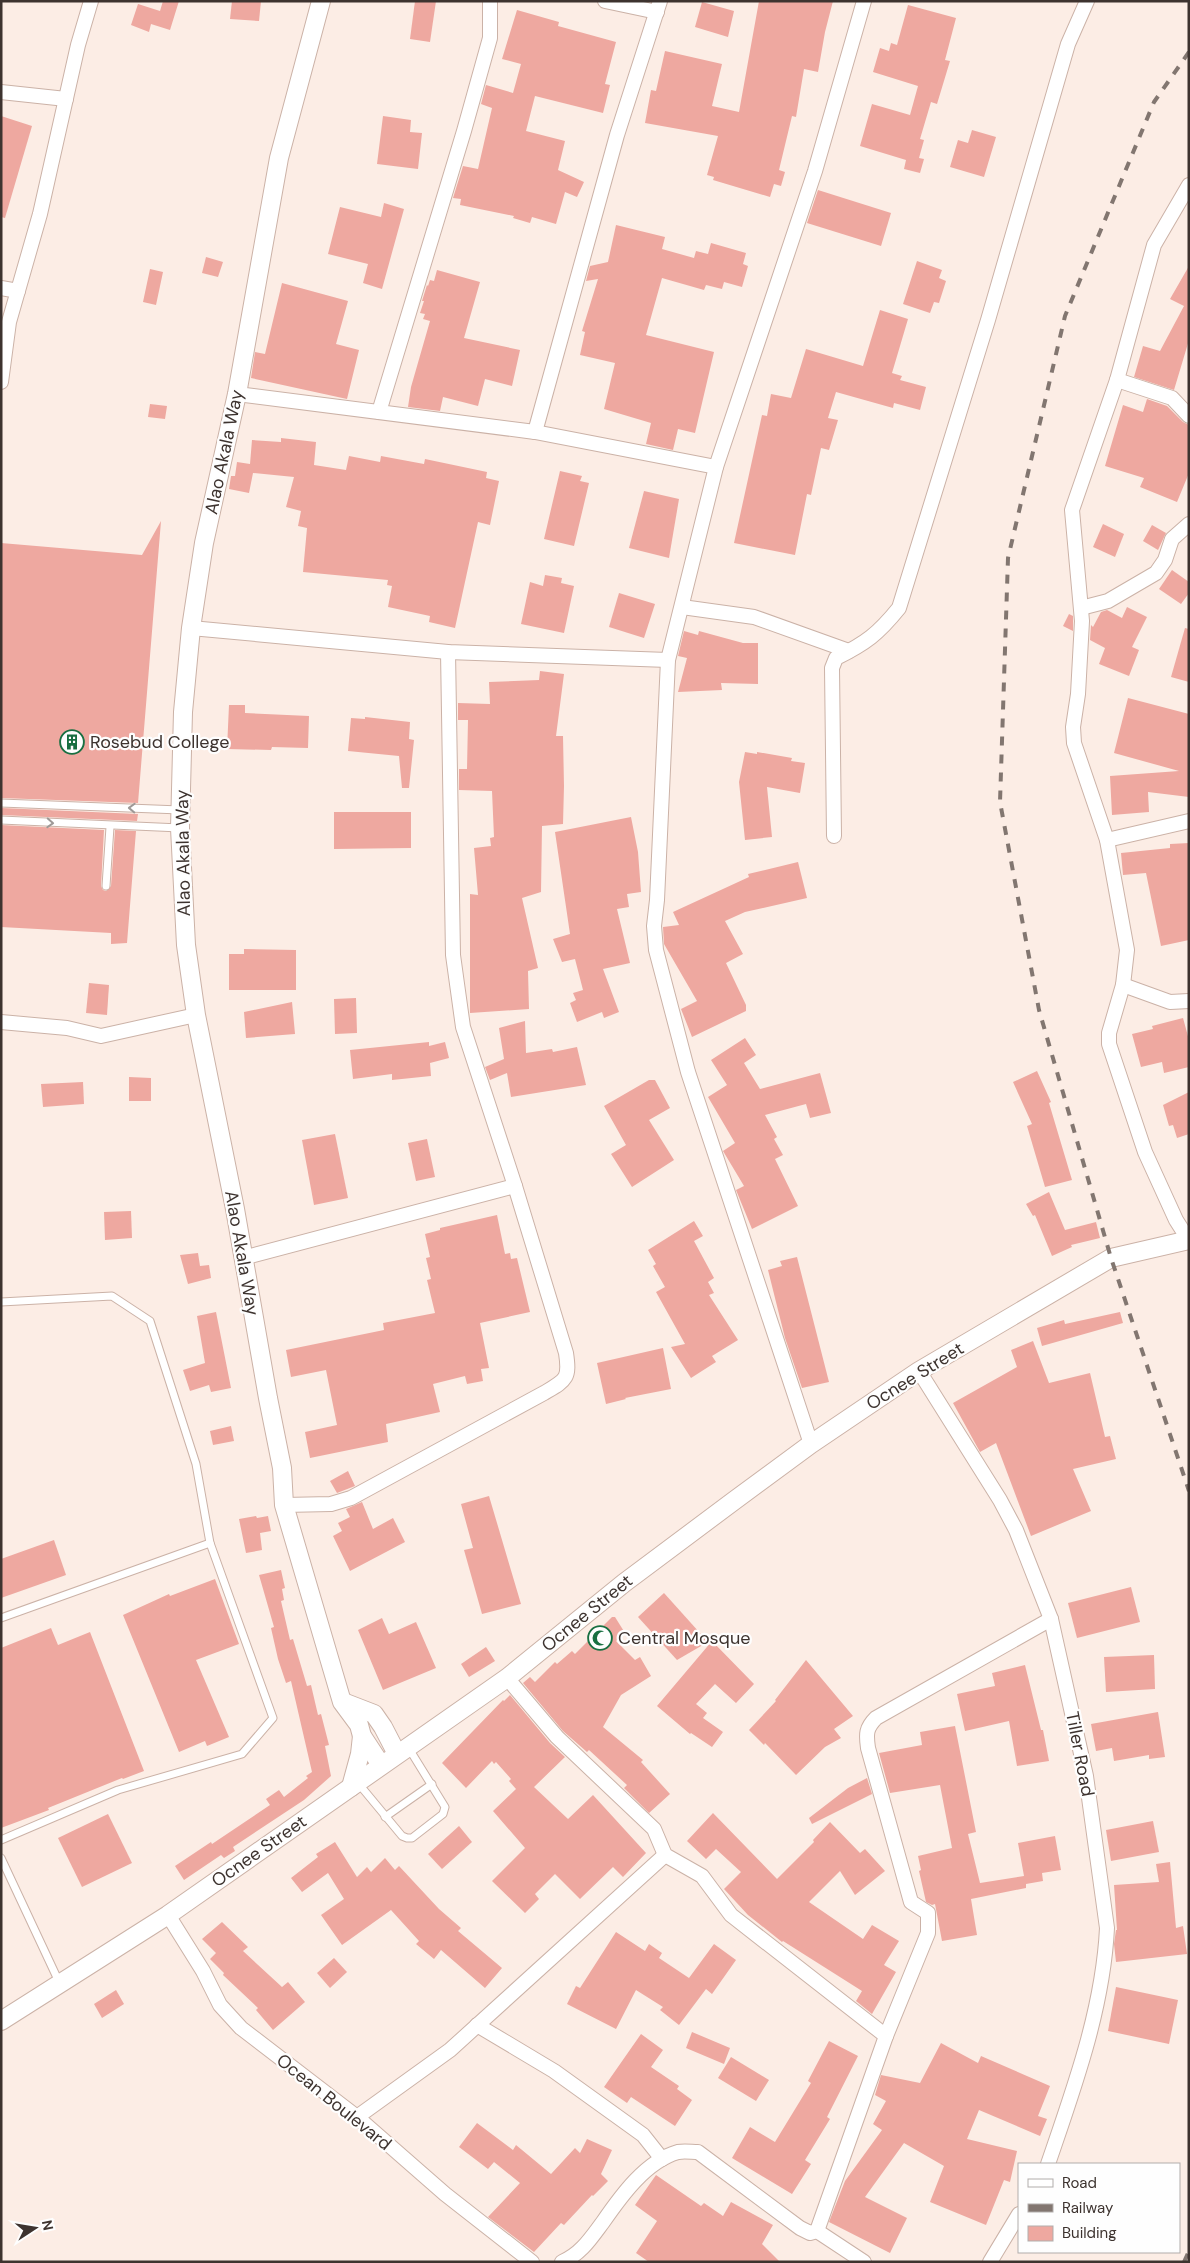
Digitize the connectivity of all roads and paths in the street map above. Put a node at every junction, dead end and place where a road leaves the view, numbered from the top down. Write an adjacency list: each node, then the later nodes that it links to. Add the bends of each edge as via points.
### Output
1 (91, 1): 9 (street)
2 (321, 1): 15 (street, Alao Akala Way, via 279,158)
3 (490, 1): 16 (street, via 490,38)
4 (605, 1): 7 (street)
5 (864, 1): 19 (street, via 815,171)
6 (1087, 1): 24 (street, via 1068,44 988,320 899,608 883,628)
7 (658, 7): 18 (street, via 617,135)
8 (1, 92): 9 (street)
9 (66, 99): 12 (street, via 40,214)
10 (1189, 185): 13 (street, via 1154,245)
11 (1, 288): 12 (street)
12 (18, 291): 14 (street, via 9,322)
13 (1117, 380): 17 (street, via 1172,398); 22 (street, via 1072,510)
14 (1, 382)
15 (237, 394): 16 (street); 23 (street, Alao Akala Way, via 204,543)
16 (380, 412): 18 (street)
17 (1189, 416)
18 (535, 432): 19 (street)
19 (716, 467): 21 (street)
20 (1189, 524): 22 (street, via 1172,539 1165,560 1156,573 1108,601)
21 (682, 607): 24 (street, via 754,617); 26 (street)
22 (1081, 608): 34 (street, via 1074,743)
23 (192, 628): 25 (street); 28 (street, Alao Akala Way, via 183,712)
24 (849, 651): 33 (street, via 836,658 832,668)
25 (448, 652): 26 (street); 40 (street, via 453,955 468,1042)
26 (668, 660): 46 (street, via 658,900 654,926 656,950 688,1072)
27 (1, 803): 28 (lane, one-way to 27)
28 (181, 810): 32 (street, Alao Akala Way)
29 (1, 820): 31 (lane, one-way to 31)
30 (1189, 821): 34 (street)
31 (110, 827): 32 (lane); 35 (lane)
32 (180, 828): 38 (street, Alao Akala Way, via 186,944)
33 (834, 836)
34 (1107, 840): 36 (street, via 1127,950)
35 (106, 886)
36 (1123, 985): 37 (street, via 1170,1002); 41 (street, via 1110,1028 1109,1044 1145,1152 1176,1220)
37 (1189, 1001)
38 (196, 1015): 39 (street, via 101,1036 67,1028); 43 (street, Alao Akala Way)
39 (1, 1022)
40 (516, 1186): 43 (street); 47 (street, via 566,1353 569,1369 564,1381 351,1498 331,1504)
41 (1189, 1234)
42 (1189, 1240): 45 (street, Ocnee Street, via 1110,1258)
43 (243, 1258): 47 (street, Alao Akala Way, via 282,1468)
44 (1, 1302): 48 (lane, via 112,1296 150,1321 196,1464)
45 (919, 1371): 46 (street, Ocnee Street); 50 (street, Tiller Road, via 1016,1530)
46 (811, 1444): 51 (street, Ocnee Street, via 624,1583)
47 (284, 1505): 52 (street, Alao Akala Way)
48 (210, 1542): 49 (lane); 61 (lane, via 273,1718 242,1754 118,1790)
49 (1, 1618)
50 (1051, 1619): 68 (street, via 876,1718 869,1726 866,1734 868,1748 912,1902 928,1913 928,1933); 71 (street, Tiller Road, via 1086,1776 1106,1928 1106,1950 1085,2056)
51 (507, 1678): 54 (street, Ocnee Street); 62 (street, via 557,1737 654,1829)
52 (342, 1702): 53 (street, via 374,1714); 55 (street, Alao Akala Way, via 359,1725)
53 (383, 1727): 54 (street); 56 (street)
54 (424, 1735): 56 (street, Ocnee Street)
55 (362, 1736): 57 (street, Alao Akala Way); 59 (street)
56 (402, 1750): 57 (street, Ocnee Street); 58 (lane)
57 (382, 1765): 59 (street, Ocnee Street)
58 (432, 1784): 60 (lane); 60 (lane, via 442,1800 443,1814 412,1838 402,1836)
59 (354, 1785): 60 (lane); 64 (street, Ocnee Street)
60 (385, 1817)
61 (1, 1840)
62 (666, 1855): 67 (street); 68 (street, via 702,1876 731,1914)
63 (1, 1858): 65 (lane)
64 (168, 1915): 65 (street, Ocnee Street); 69 (street, Ocean Boulevard, via 203,1971 220,2006 241,2028)
65 (60, 1985): 66 (street, Ocnee Street)
66 (1, 2021)
67 (477, 2025): 69 (street, via 450,2050); 70 (street, via 554,2071 643,2135)
68 (886, 2036): 73 (street)
69 (357, 2117): 74 (street, Ocean Boulevard, via 446,2194)
70 (662, 2159): 73 (street, via 680,2152 698,2152 800,2228 810,2233); 75 (street, via 642,2174 585,2246)
71 (1048, 2163)
72 (1018, 2216): 77 (street)
73 (817, 2231): 76 (street)
74 (532, 2262)
75 (562, 2262)
76 (864, 2262)
77 (990, 2262)

